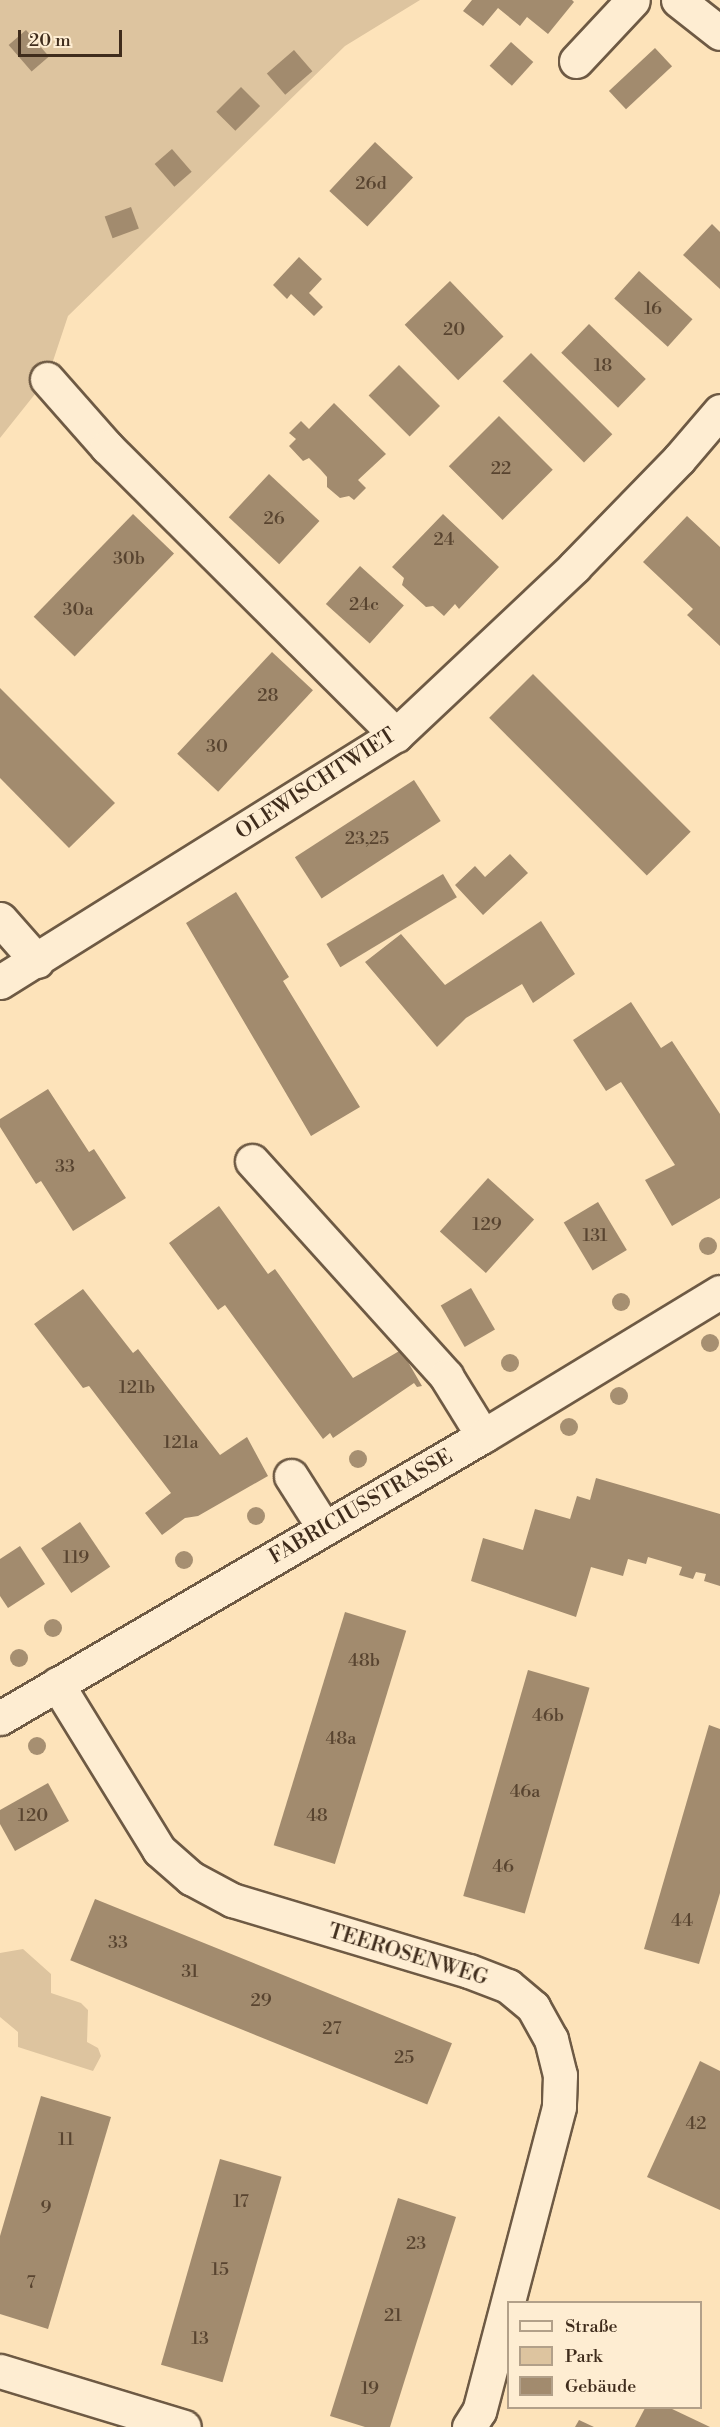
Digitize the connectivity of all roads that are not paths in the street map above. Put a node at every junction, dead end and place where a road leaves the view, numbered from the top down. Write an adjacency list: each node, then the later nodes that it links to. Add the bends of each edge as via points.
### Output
1 (633, 0): 4 (street)
2 (678, 0): 3 (street)
3 (720, 33)
4 (576, 61)
5 (46, 379): 7 (street, via 107,447)
6 (720, 411): 7 (street, OLEWISCHTWIET, via 574,567)
7 (396, 735): 9 (street, OLEWISCHTWIET)
8 (0, 919): 9 (street)
9 (37, 961): 10 (street, OLEWISCHTWIET)
10 (0, 982)
11 (252, 1161): 13 (street, via 446,1376)
12 (720, 1292): 13 (street, FABRICIUSSTRASSE)
13 (483, 1436): 15 (street, FABRICIUSSTRASSE)
14 (291, 1476): 15 (street)
15 (324, 1528): 16 (street, FABRICIUSSTRASSE)
16 (57, 1684): 17 (street, FABRICIUSSTRASSE); 18 (street, TEEROSENWEG, via 159,1850 191,1878 232,1900 479,1974 508,1986 533,2007 551,2039 560,2075 559,2107)
17 (0, 1718)
18 (508, 2301)
19 (507, 2304): 22 (street, TEEROSENWEG, via 482,2399)
20 (0, 2371): 21 (street)
21 (184, 2427)
22 (470, 2427)

